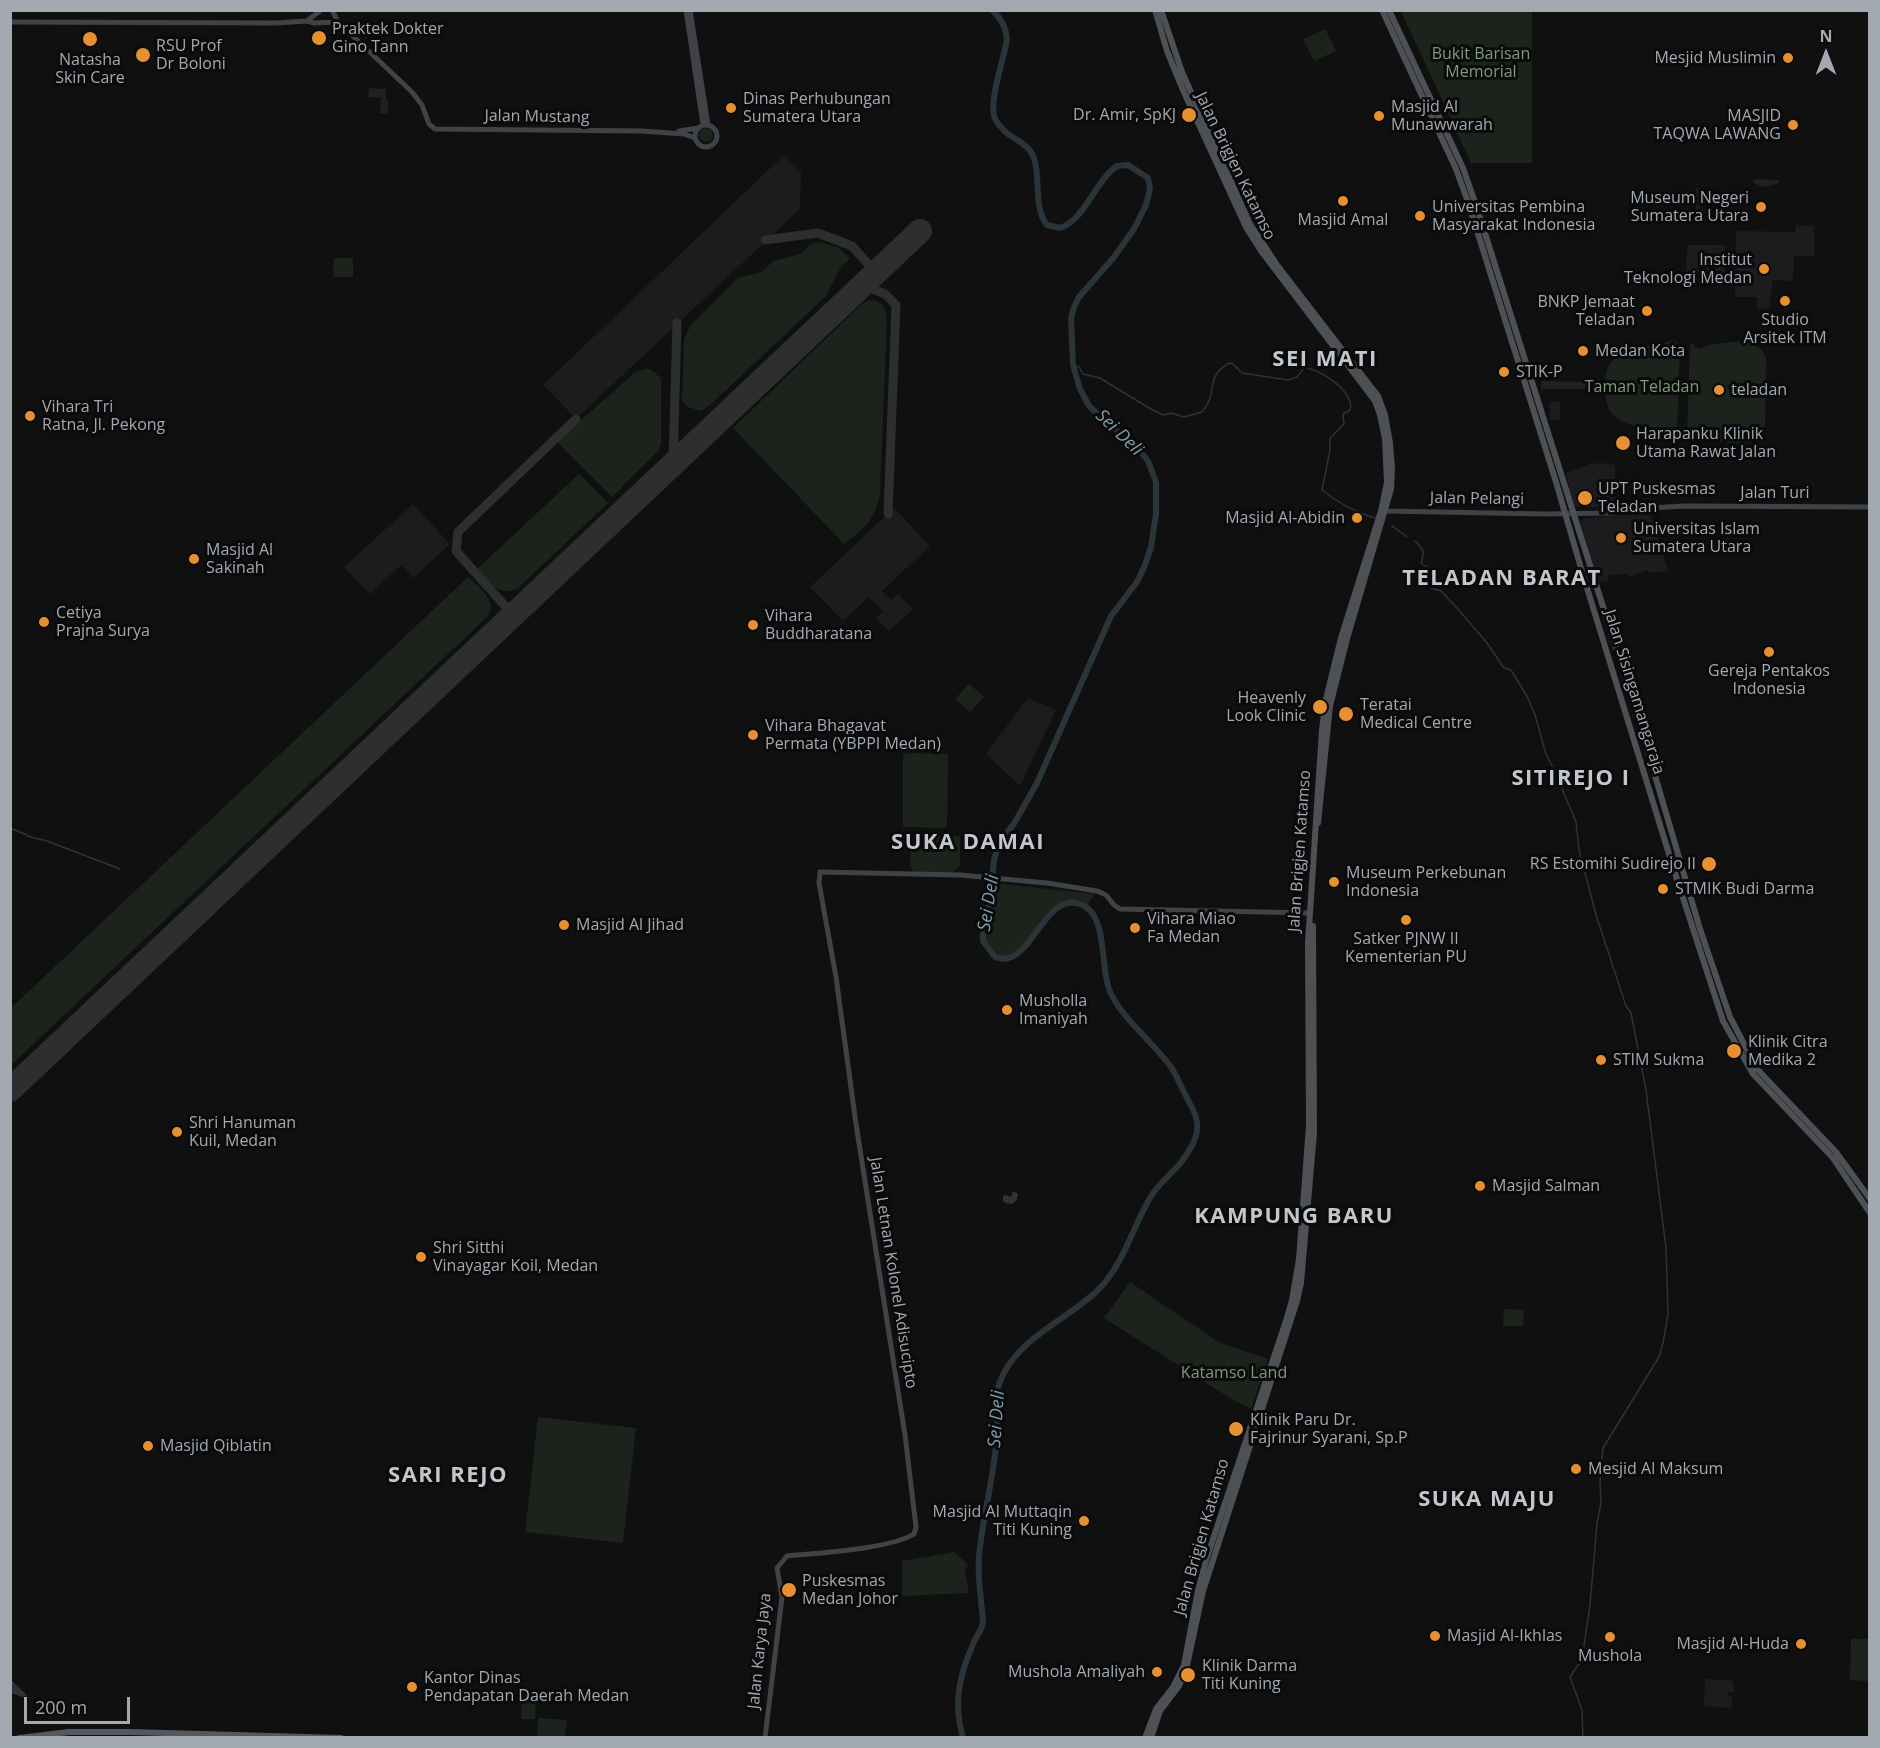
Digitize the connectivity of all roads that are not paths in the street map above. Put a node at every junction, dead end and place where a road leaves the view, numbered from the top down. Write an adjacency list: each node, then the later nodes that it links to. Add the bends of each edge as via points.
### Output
1 (321, 10): 8 (main road)
2 (332, 10): 10 (main road)
3 (688, 10): 13 (main road)
4 (1155, 10): 16 (main road, Jalan Brigjen Katamso, via 1178,78)
5 (1161, 10): 16 (main road, Jalan Brigjen Katamso, via 1178,62)
6 (1382, 10): 11 (main road, Jalan Sisingamangaraja)
7 (1389, 10): 11 (main road, Jalan Sisingamangaraja)
8 (307, 21): 9 (main road); 10 (main road)
9 (10, 22)
10 (338, 22): 14 (main road, Jalan Mustang, via 412,92 433,128)
11 (1395, 30): 12 (main road, Jalan Sisingamangaraja)
12 (1424, 92): 18 (main road, Jalan Sisingamangaraja, via 1468,202); 19 (main road, Jalan Sisingamangaraja, via 1463,168)
13 (703, 126): 14 (main road, Jalan Mustang, via 682,131); 15 (main road); 15 (main road, via 712,126 717,132 714,144 701,146)
14 (642, 131): 15 (main road, Jalan Mustang)
15 (695, 138)
16 (1228, 181): 20 (main road, Jalan Brigjen Katamso, via 1246,227 1261,251 1375,401 1387,456)
17 (1869, 507): 19 (main road, Jalan Turi, via 1685,506)
18 (1566, 513): 19 (main road, Jalan Pelangi); 20 (main road, Jalan Pelangi); 24 (main road, Jalan Sisingamangaraja, via 1723,1021 1753,1074 1833,1158)
19 (1574, 513): 23 (main road, Jalan Sisingamangaraja, via 1730,1017 1757,1070 1836,1152)
20 (1383, 514): 21 (main road, Jalan Brigjen Katamso, via 1341,638 1326,699)
21 (1318, 803): 22 (main road, Jalan Brigjen Katamso); 25 (main road, Jalan Brigjen Katamso, via 1313,946 1314,1133)
22 (1310, 913): 25 (main road, Jalan Brigjen Katamso); 26 (main road, Jalan Letnan Kolonel Adisucipto, via 1120,909 1097,891 1047,883 960,875 820,872 916,1527 914,1534 900,1540 788,1556)
23 (1869, 1199)
24 (1869, 1213)
25 (1305, 1216): 27 (main road, Jalan Brigjen Katamso, via 1301,1283 1232,1478 1201,1580)
26 (777, 1568): 30 (main road, Jalan Karya Jaya, via 782,1597)
27 (1197, 1607): 31 (main road, Jalan Brigjen Katamso, via 1182,1669 1156,1708); 32 (main road, Jalan Brigjen Katamso, via 1186,1670 1163,1707)
28 (19, 1737): 29 (highway, via 69,1732)
29 (341, 1737)
30 (765, 1737)
31 (1145, 1737)
32 (1151, 1737)

